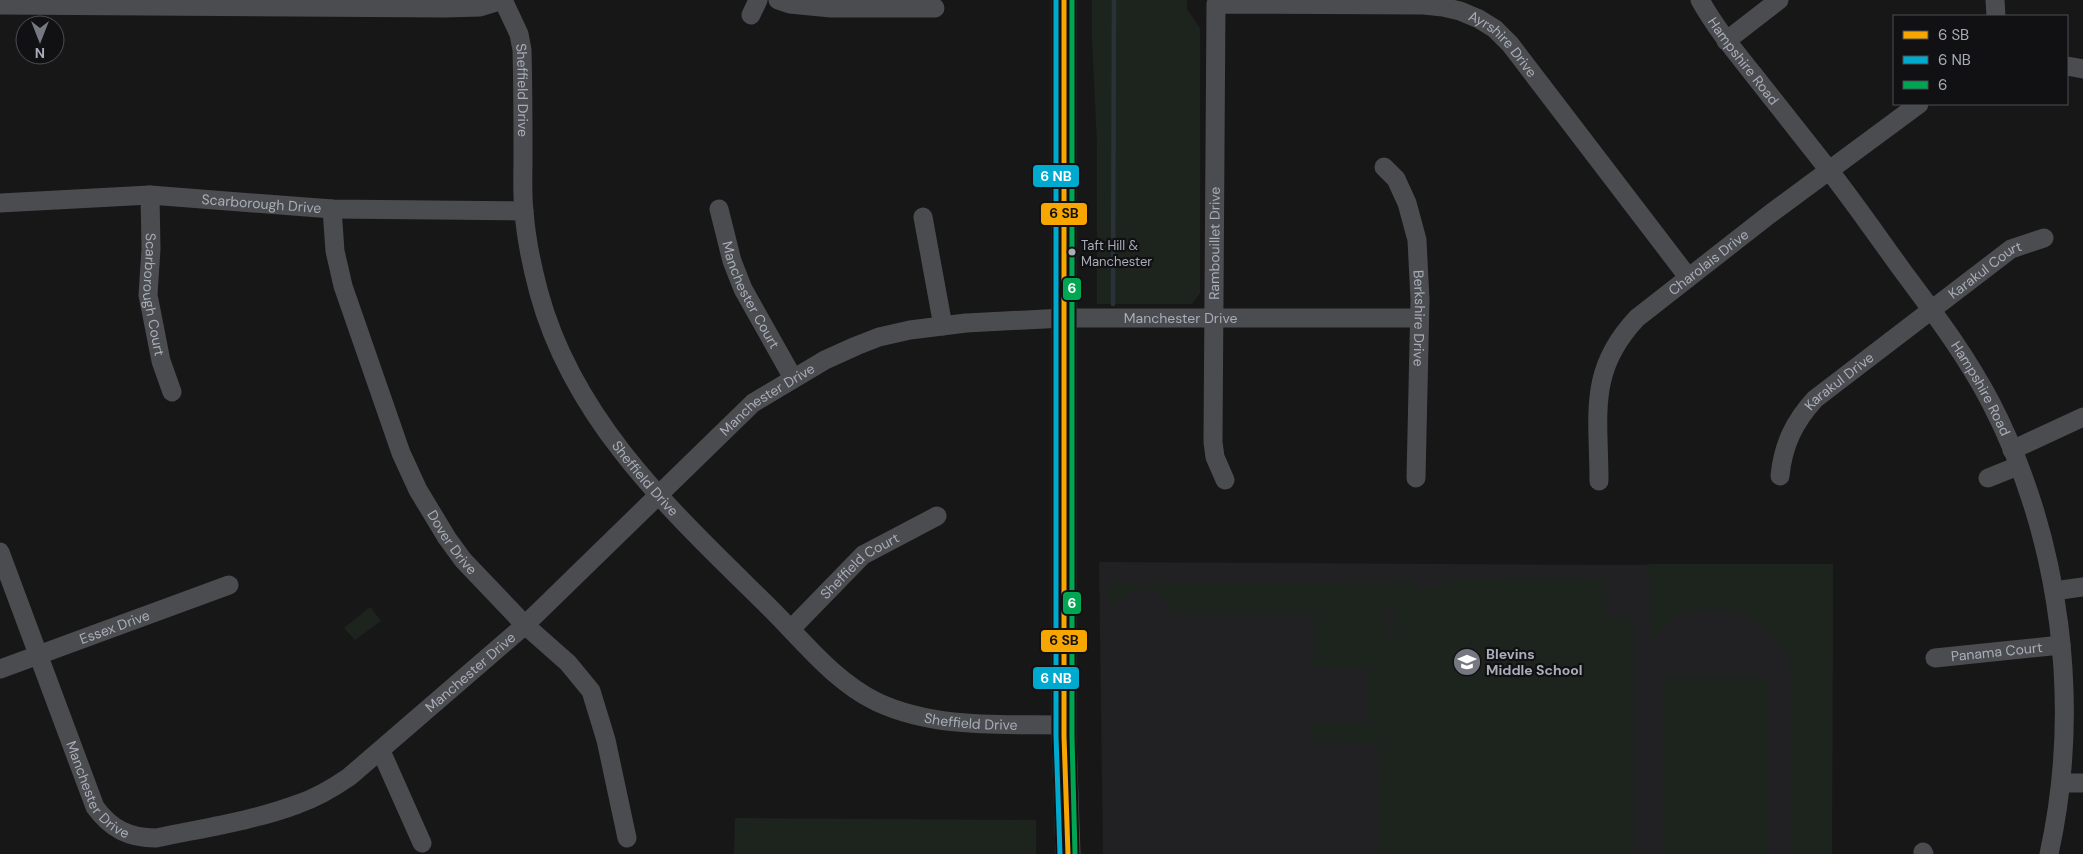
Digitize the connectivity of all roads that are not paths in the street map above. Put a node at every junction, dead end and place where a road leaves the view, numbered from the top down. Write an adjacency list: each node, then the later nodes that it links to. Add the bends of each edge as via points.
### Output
1 (503, 0): 7 (street, via 480,7); 22 (street, Sheffield Drive, via 519,34 522,50)
2 (778, 0): 10 (street, via 831,8)
3 (1064, 0): 28 (main road)
4 (1700, 0): 12 (street, Hampshire Road)
5 (1779, 0): 12 (street)
6 (1995, 0): 11 (street)
7 (368, 4): 9 (street)
8 (1216, 4): 25 (street, Ayrshire Drive, via 1424,5 1460,11 1479,19 1510,44); 27 (street, Rambouillet Drive)
9 (0, 5)
10 (935, 8)
11 (1996, 15)
12 (1726, 41): 17 (street, Hampshire Road)
13 (2068, 66): 14 (street)
14 (2083, 69)
15 (1919, 105): 17 (street, Charolais Drive)
16 (1384, 168): 29 (street, Berkshire Drive, via 1396,178 1413,223 1419,264)
17 (1829, 170): 25 (street, Charolais Drive); 26 (street, Hampshire Road)
18 (150, 195): 19 (street, Scarborough Drive); 20 (street, Scarborough Drive); 32 (street, Scarborough Court, via 148,295 156,344)
19 (0, 203)
20 (332, 209): 22 (street, Scarborough Drive); 46 (street, Dover Drive, via 335,251 343,286 401,452 418,490 463,560)
21 (718, 209): 31 (street, Manchester Court, via 743,289)
22 (524, 211): 40 (street, Sheffield Drive, via 540,296 563,356 604,427)
23 (923, 217): 30 (street)
24 (2044, 238): 26 (street, Karakul Court, via 2011,249)
25 (1688, 277): 39 (street, Charolais Drive, via 1622,333 1605,366 1598,394)
26 (1931, 309): 34 (street, Hampshire Road, via 1954,340 1990,402); 35 (street, Karakul Drive, via 1815,399 1803,412 1787,440)
27 (1213, 317): 28 (street, Manchester Drive); 29 (street, Manchester Drive); 38 (street, Rambouillet Drive, via 1213,442)
28 (1064, 318): 30 (street, Manchester Drive); 52 (main road)
29 (1419, 318): 36 (street, Berkshire Drive)
30 (943, 326): 31 (street, Manchester Drive, via 879,337)
31 (793, 378): 40 (street, Manchester Drive, via 753,404)
32 (172, 392)
33 (2083, 417): 34 (street)
34 (2015, 458): 37 (street); 45 (street, Hampshire Road)
35 (1780, 476)
36 (1416, 478)
37 (1988, 478)
38 (1224, 480)
39 (1599, 481)
40 (657, 496): 46 (street, Manchester Drive); 47 (street, Sheffield Drive)
41 (937, 516): 47 (street, Sheffield Court, via 863,554)
42 (0, 552): 49 (street, Manchester Drive)
43 (229, 585): 49 (street, Essex Drive)
44 (2083, 587): 45 (street)
45 (2054, 591): 48 (street, Hampshire Road)
46 (525, 625): 53 (street, Manchester Drive); 56 (street, Dover Drive, via 568,664 591,691 606,740)
47 (791, 629): 52 (street, Sheffield Drive, via 828,668 852,687 907,714 934,721)
48 (2060, 645): 50 (street, Panama Court); 54 (street, Hampshire Road, via 2064,708)
49 (38, 656): 51 (street, Essex Drive); 53 (street, Manchester Drive, via 90,799 102,818 127,834 156,838 300,804 349,778)
50 (1935, 658)
51 (0, 669)
52 (1064, 725): 58 (main road)
53 (381, 751): 57 (street)
54 (2060, 783): 55 (street); 59 (street, Hampshire Road)
55 (2083, 783)
56 (627, 838)
57 (422, 843)
58 (1068, 854)
59 (2050, 854)

